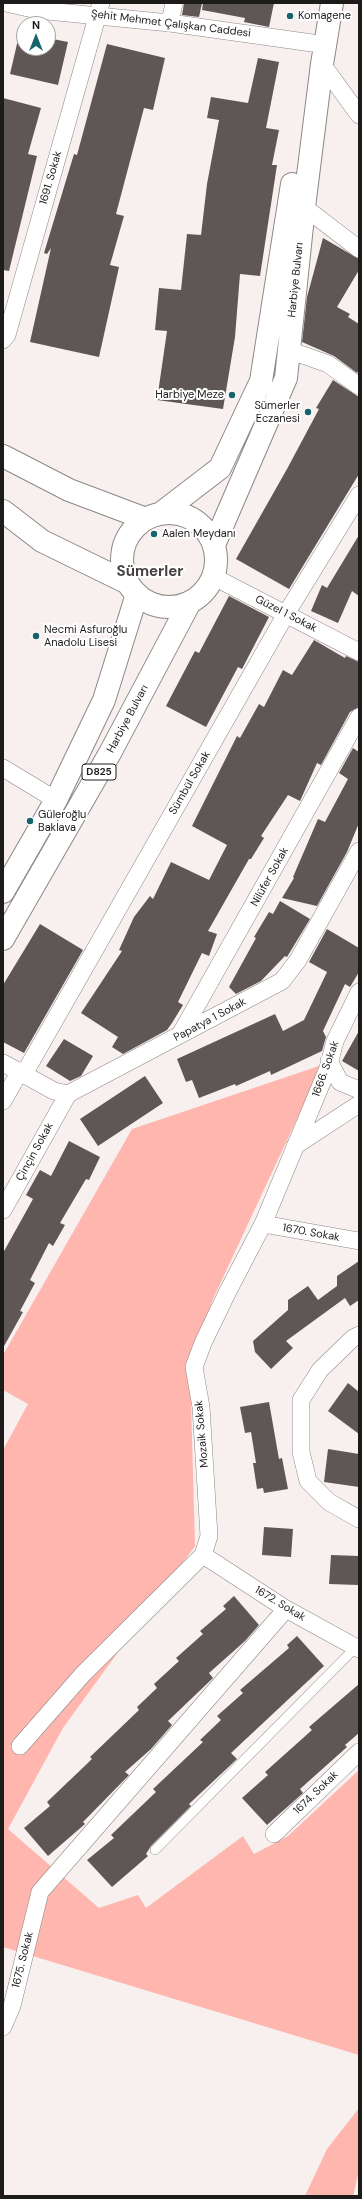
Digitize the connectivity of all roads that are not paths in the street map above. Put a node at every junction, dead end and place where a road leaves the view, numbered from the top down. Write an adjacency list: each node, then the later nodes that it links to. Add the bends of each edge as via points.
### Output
1 (6, 3): 5 (street, Şehit Mehmet Çalışkan Caddesi, via 37,10)
2 (174, 3): 6 (street)
3 (319, 3): 7 (main road, Harbiye Bulvarı)
4 (332, 3): 8 (main road, Harbiye Bulvarı)
5 (99, 9): 6 (street, Şehit Mehmet Çalışkan Caddesi); 12 (street, 1691. Sokak, via 9,328)
6 (170, 23): 7 (street, Şehit Mehmet Çalışkan Caddesi)
7 (312, 43): 18 (main road, Harbiye Bulvarı, via 262,381 220,468)
8 (322, 64): 9 (street); 10 (main road, Harbiye Bulvarı)
9 (359, 115)
10 (304, 207): 11 (street); 13 (main road, Harbiye Bulvarı)
11 (359, 249)
12 (3, 340)
13 (289, 350): 14 (street, via 328,364); 19 (main road, Harbiye Bulvarı, via 286,378)
14 (359, 386)
15 (3, 456): 18 (main road, via 69,490)
16 (359, 495): 23 (street, Sümbül Sokak)
17 (3, 511): 21 (main road, via 42,541)
18 (153, 517): 19 (main road, Harbiye Bulvarı, via 173,513 186,516 208,533); 21 (main road, Harbiye Bulvarı, via 134,528 126,541 122,555 123,569)
19 (214, 545): 20 (main road, Harbiye Bulvarı)
20 (214, 577): 22 (main road, Harbiye Bulvarı, via 208,587); 23 (street, Güzel 1 Sokak)
21 (133, 589): 22 (main road, Harbiye Bulvarı, via 149,602 162,606); 27 (main road, D825, via 104,700)
22 (190, 602): 30 (main road, Harbiye Bulvarı / D825, via 110,753)
23 (286, 614): 24 (street, Güzel 1 Sokak); 35 (street, Sümbül Sokak)
24 (359, 652)
25 (359, 717): 32 (street, Nilüfer Sokak)
26 (3, 768): 27 (street)
27 (56, 800): 29 (main road, D825)
28 (359, 851): 32 (street, Papatya 1 Sokak, via 298,960 282,980)
29 (3, 892)
30 (3, 939)
31 (359, 992): 33 (street, 1666. Sokak, via 335,1040)
32 (180, 1035): 37 (street, Papatya 1 Sokak)
33 (329, 1061): 36 (street, via 340,1082); 40 (street, 1666. Sokak)
34 (3, 1063): 35 (street)
35 (22, 1072): 37 (street, via 54,1091); 38 (street, Sümbül Sokak)
36 (359, 1090)
37 (68, 1094): 41 (street, Çinçin Sokak)
38 (3, 1101)
39 (359, 1104): 40 (street)
40 (295, 1146): 42 (street, Mozaik Sokak)
41 (3, 1210)
42 (263, 1224): 43 (street, 1670. Sokak); 46 (street, Mozaik Sokak, via 227,1293 194,1367 201,1407 209,1536)
43 (359, 1241)
44 (359, 1335): 45 (street, via 320,1370 301,1400 301,1452 308,1481 329,1502)
45 (359, 1518)
46 (203, 1555): 47 (street, 1672. Sokak); 49 (street, Mozaik Sokak, via 83,1674)
47 (286, 1609): 48 (street, 1672. Sokak); 53 (street, 1675. Sokak, via 40,1892 12,2006)
48 (357, 1648): 52 (lane)
49 (20, 1746)
50 (359, 1752): 51 (street, 1674. Sokak)
51 (274, 1834)
52 (155, 1850)
53 (3, 2027)

